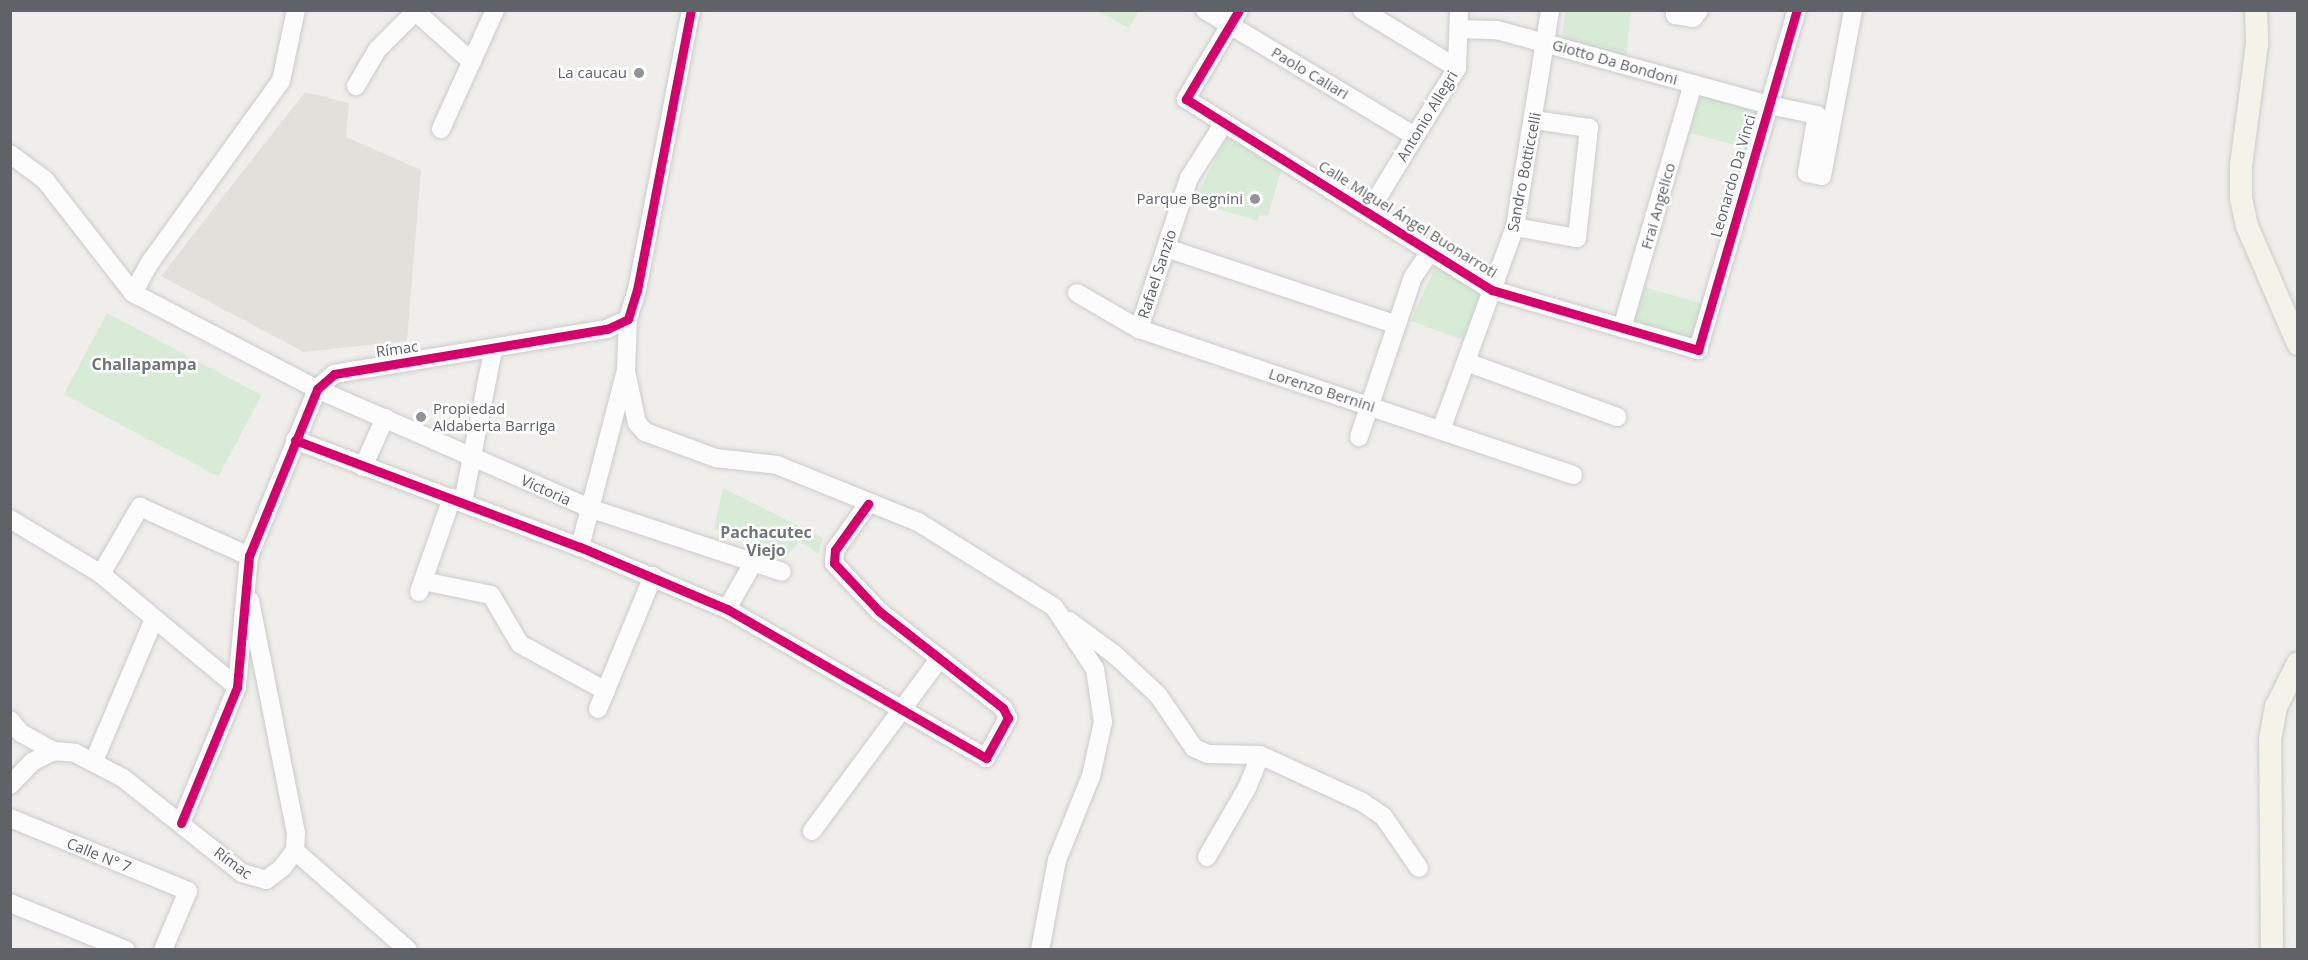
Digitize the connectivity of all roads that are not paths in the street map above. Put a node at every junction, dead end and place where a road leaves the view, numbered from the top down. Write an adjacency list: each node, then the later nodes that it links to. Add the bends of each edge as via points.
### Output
1 (296, 10): 32 (street, via 281,81 152,261)
2 (495, 10): 17 (street)
3 (691, 10): 34 (street, via 637,290)
4 (1205, 10): 14 (street, Paolo Caliari)
5 (1362, 10): 18 (street)
6 (1459, 10): 15 (street, Antonio Allegri)
7 (1550, 10): 16 (street, Sandro Botticcelli)
8 (1676, 10): 9 (street, via 1675,15 1693,18)
9 (1699, 10)
10 (1797, 10): 21 (street, Leonardo Da Vinci)
11 (1853, 10): 21 (street, Giotto Da Bondoni, via 1822,176 1807,173 1817,115)
12 (2256, 10): 38 (main road, via 2257,44 2241,165 2241,198 2247,226)
13 (417, 11): 17 (street); 20 (street, via 376,50)
14 (1235, 18): 23 (street, Calle Miguel Ángel Buonarroti, via 1186,99); 25 (street, Paolo Caliari)
15 (1459, 29): 16 (street, Giotto Da Bondoni, via 1497,30); 18 (street, Antonio Allegri)
16 (1548, 44): 19 (street, Giotto Da Bondoni); 22 (street, Sandro Botticcelli)
17 (472, 62): 24 (street)
18 (1457, 68): 25 (street, Antonio Allegri)
19 (1693, 84): 21 (street, Giotto Da Bondoni); 36 (street, Frai Angelico)
20 (356, 86)
21 (1769, 105): 40 (street, Leonardo Da Vinci)
22 (1534, 120): 28 (street, Sandro Botticcelli); 28 (street, via 1590,128 1577,238)
23 (1224, 123): 27 (street, Calle Miguel Ángel Buonarroti); 29 (street, Rafael Sanzio, via 1189,178)
24 (441, 129)
25 (1415, 136): 27 (street, Antonio Allegri)
26 (10, 154): 32 (street, via 45,180)
27 (1368, 213): 30 (street, Calle Miguel Ángel Buonarroti)
28 (1515, 227): 31 (street, Sandro Botticcelli)
29 (1166, 248): 35 (street); 37 (street, Rafael Sanzio)
30 (1430, 252): 31 (street, Calle Miguel Ángel Buonarroti); 35 (street, via 1413,278)
31 (1492, 290): 36 (street, Calle Miguel Ángel Buonarroti); 41 (street, Sandro Botticcelli)
32 (134, 293): 43 (street, Victoria)
33 (1077, 293): 37 (street, Lorenzo Bernini)
34 (628, 319): 39 (street, Rímac, via 607,329); 42 (street)
35 (1397, 325): 44 (street)
36 (1622, 328): 40 (street, Calle Miguel Ángel Buonarroti)
37 (1138, 329): 44 (street, Lorenzo Bernini)
38 (2298, 344)
39 (493, 350): 43 (street, Rímac, via 334,374); 50 (street)
40 (1698, 350)
41 (1466, 362): 45 (street); 47 (street, Sandro Botticcelli)
42 (626, 371): 54 (street, via 637,423 645,432 716,458 777,465); 55 (street)
43 (317, 389): 46 (street, Victoria); 49 (street)
44 (1370, 406): 47 (street, Lorenzo Bernini); 48 (street)
45 (1617, 417)
46 (384, 418): 50 (street, Victoria); 51 (street)
47 (1441, 430): 52 (street, Lorenzo Bernini)
48 (1359, 437)
49 (295, 440): 51 (street); 58 (street)
50 (472, 457): 53 (street); 55 (street, Victoria)
51 (363, 467): 53 (street)
52 (1573, 475)
53 (457, 500): 57 (street); 70 (street, via 421,587 491,596 520,644)
54 (868, 504): 65 (street, via 918,522); 67 (street, via 835,550 834,563 879,611)
55 (589, 508): 57 (street); 59 (street, Victoria)
56 (10, 519): 61 (street)
57 (580, 547): 62 (street)
58 (249, 556): 61 (street, via 140,507); 63 (street)
59 (753, 562): 60 (street, Victoria); 64 (street)
60 (782, 572)
61 (101, 574): 66 (street)
62 (653, 576): 64 (street); 70 (street)
63 (246, 578): 69 (street); 81 (street, via 296,833)
64 (726, 609): 72 (street)
65 (1058, 613): 75 (street, via 1114,654 1158,695 1194,748 1208,754); 88 (street, via 1095,669 1103,722 1091,776 1057,860)
66 (154, 619): 69 (street); 76 (street)
67 (940, 658): 72 (street); 72 (street, via 1002,708 1008,718 986,758)
68 (2298, 663): 89 (main road, via 2276,707 2270,740)
69 (237, 687): 79 (street)
70 (606, 691): 71 (street)
71 (598, 709)
72 (901, 709): 80 (street)
73 (10, 720): 74 (street, via 21,733)
74 (54, 751): 76 (street, via 75,753); 77 (street, via 32,762)
75 (1260, 755): 82 (street, via 1247,788); 83 (street, via 1328,785 1383,816)
76 (94, 761): 79 (street)
77 (11, 785)
78 (10, 818): 86 (street, Calle N° 7, via 188,891)
79 (181, 823): 81 (street, Rímac, via 242,873 258,881 282,868)
80 (812, 831)
81 (294, 851): 87 (street)
82 (1207, 857)
83 (1419, 867)
84 (10, 903): 85 (street)
85 (126, 950)
86 (163, 950)
87 (408, 950)
88 (1040, 950)
89 (2272, 950)

